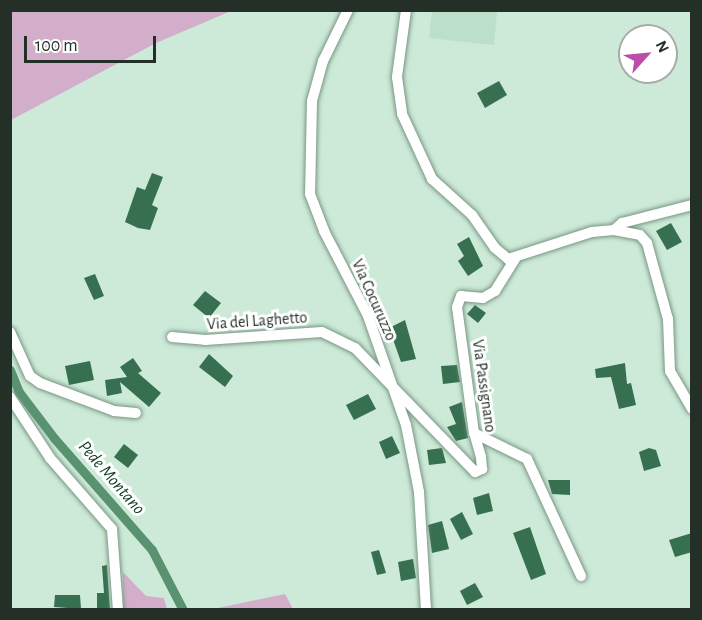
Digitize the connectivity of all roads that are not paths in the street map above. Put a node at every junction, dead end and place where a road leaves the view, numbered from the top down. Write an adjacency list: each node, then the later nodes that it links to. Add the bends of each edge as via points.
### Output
1 (348, 10): 8 (street, Via Cocuruzzo, via 323,62 312,101 310,194 324,231 368,315)
2 (406, 10): 5 (street, via 397,77 402,114 416,149 432,179 472,215 495,248 508,259)
3 (692, 205): 4 (street, via 621,223)
4 (615, 230): 5 (street, via 553,243); 10 (street, via 640,235 647,243 668,319 670,371)
5 (516, 258): 12 (street, Via Passignano, via 495,291 483,298 460,296 457,307)
6 (10, 332): 11 (street, via 30,376 40,383 114,411)
7 (172, 337): 8 (street, Via del Laghetto, via 205,340 322,332 356,348)
8 (394, 391): 12 (street, Via Passignano, via 475,472 482,470); 15 (street, Via Cocuruzzo, via 416,464)
9 (10, 397): 14 (street, via 50,458 112,529)
10 (692, 409)
11 (136, 413)
12 (474, 433): 13 (street, via 527,459)
13 (581, 576)
14 (118, 609)
15 (426, 609)

